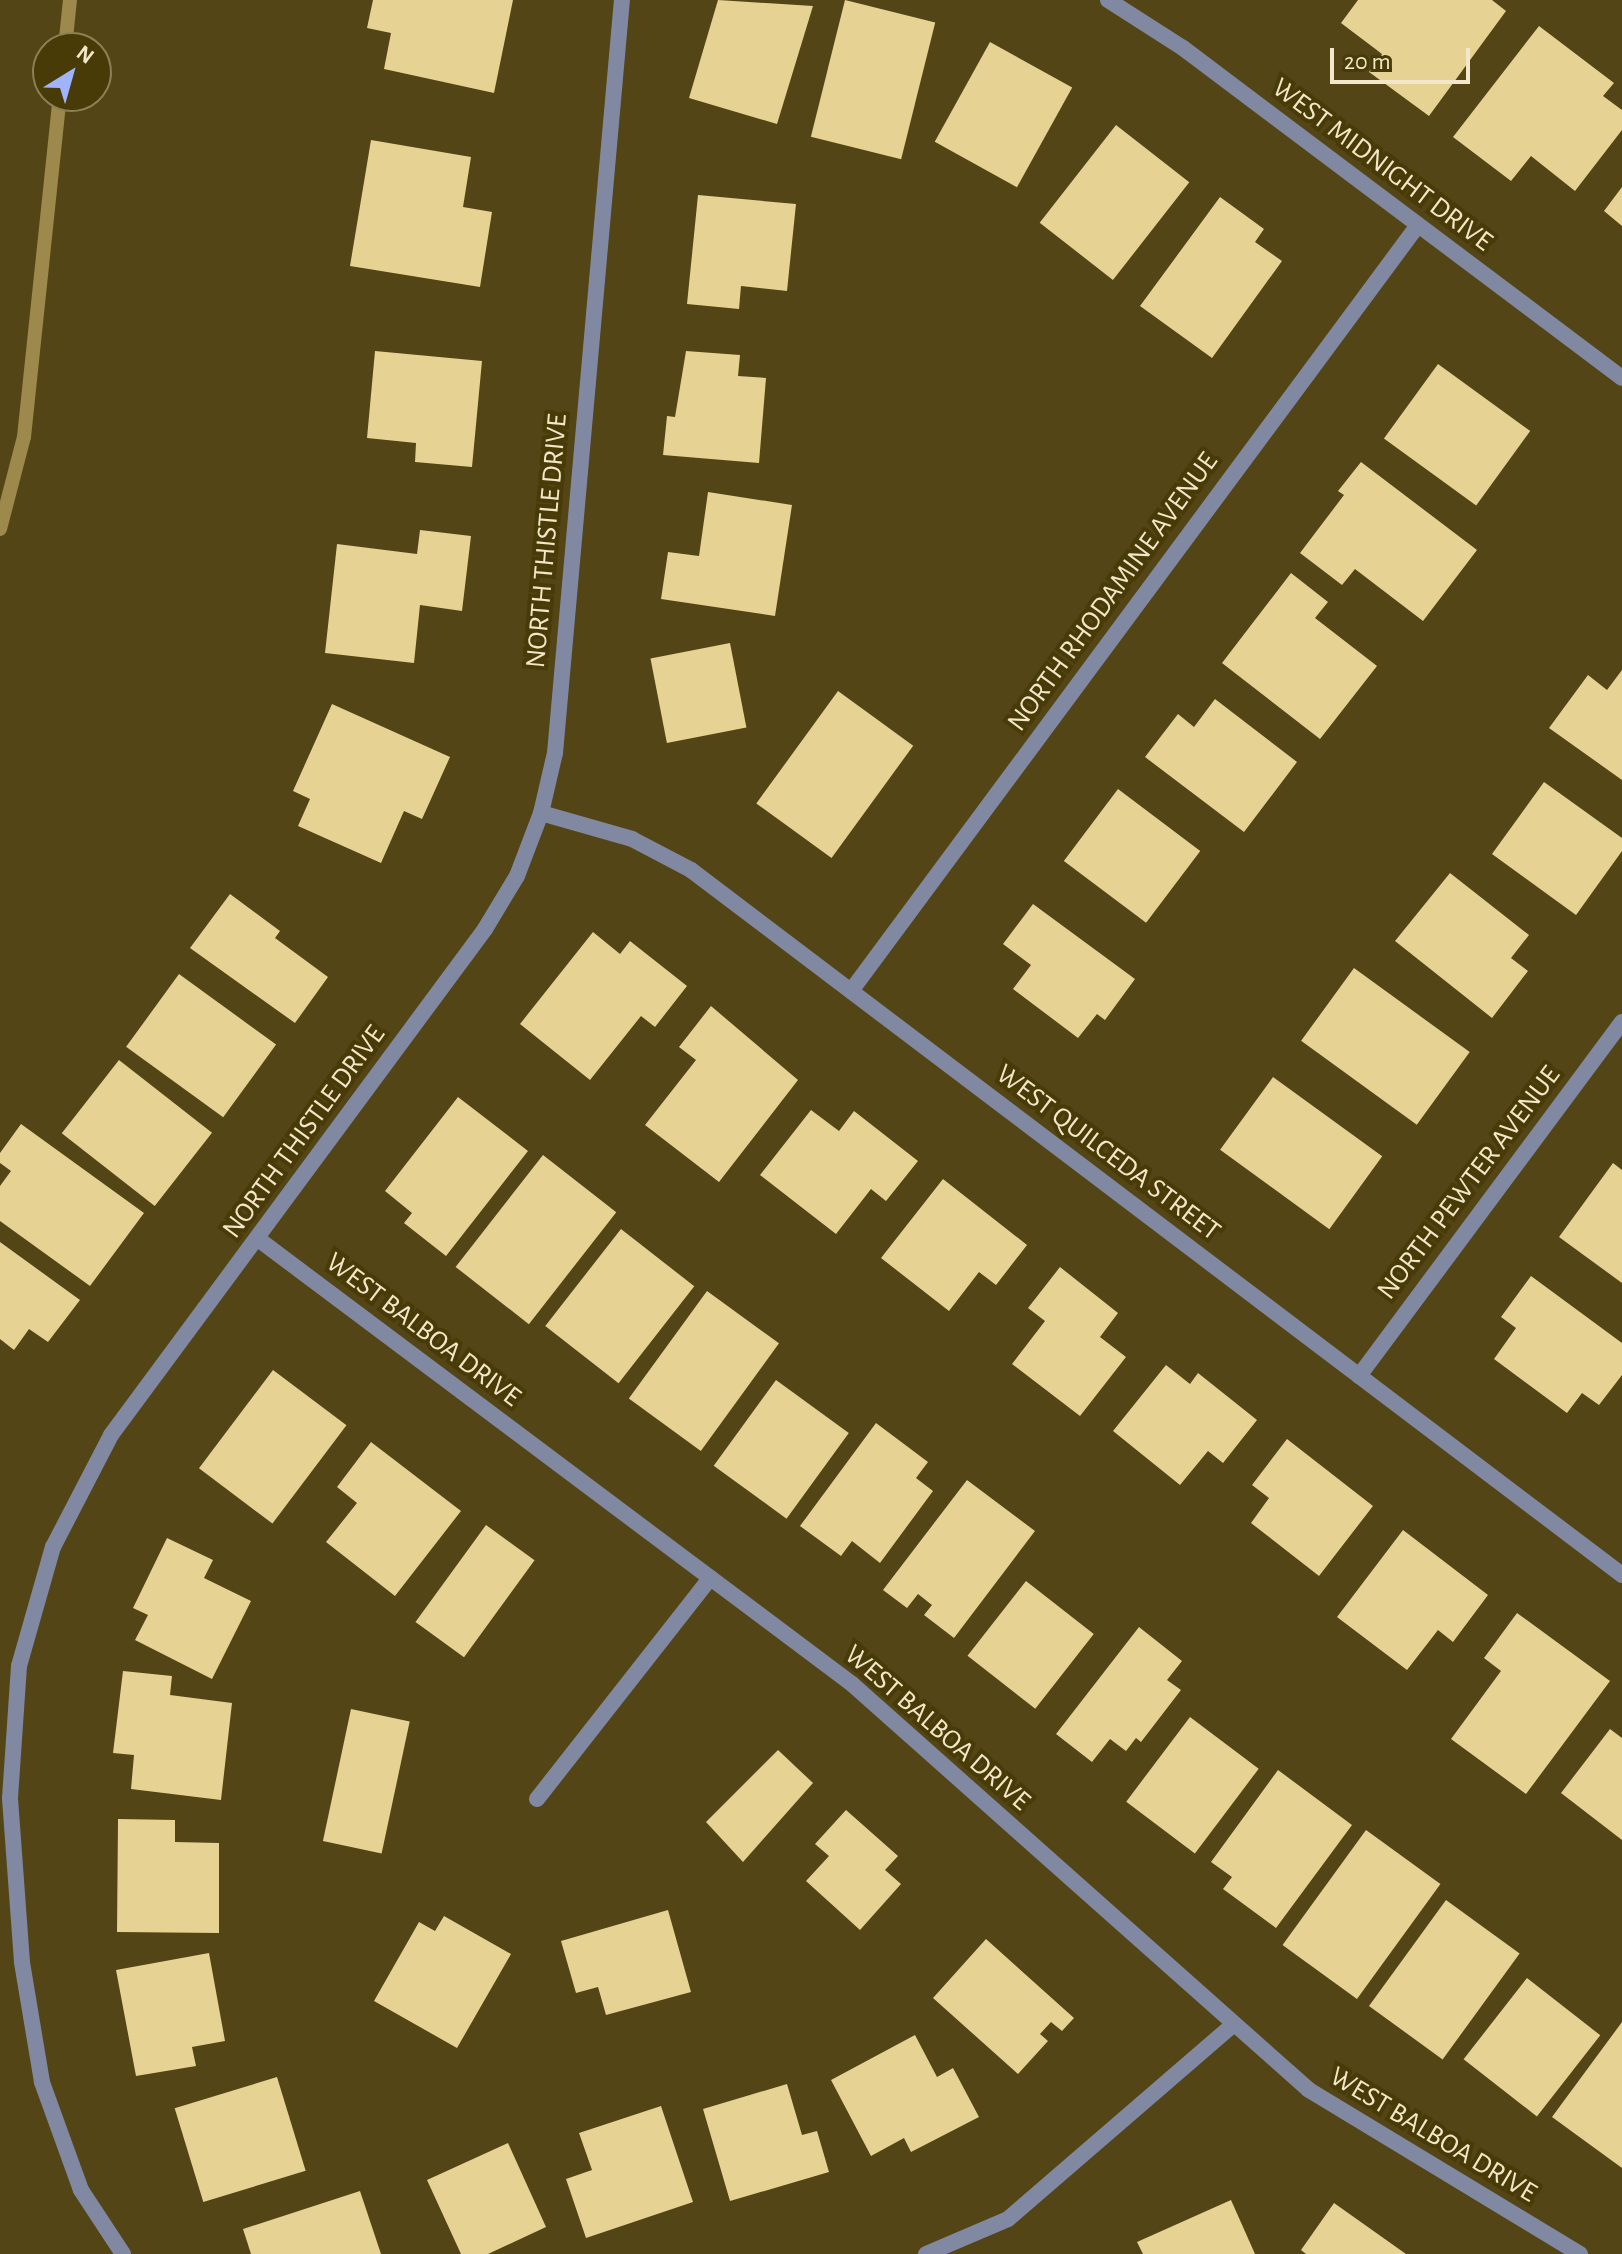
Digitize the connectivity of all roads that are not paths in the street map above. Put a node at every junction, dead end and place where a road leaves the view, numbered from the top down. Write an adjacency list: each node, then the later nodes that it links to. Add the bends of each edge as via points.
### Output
1 (622, 0): 5 (street, NORTH THISTLE DRIVE, via 555,753)
2 (1108, 0): 3 (street, WEST MIDNIGHT DRIVE, via 1183,48)
3 (1418, 225): 4 (street, WEST MIDNIGHT DRIVE); 6 (street, NORTH RHODAMINE AVENUE)
4 (1622, 378)
5 (541, 813): 6 (street, WEST QUILCEDA STREET, via 661,852); 8 (street, NORTH THISTLE DRIVE, via 517,876 485,929)
6 (851, 991): 9 (street, WEST QUILCEDA STREET)
7 (1622, 1022): 9 (street, NORTH PEWTER AVENUE)
8 (258, 1239): 11 (street, WEST BALBOA DRIVE); 14 (street, NORTH THISTLE DRIVE, via 111,1435 53,1547 19,1666 10,1798 22,1962 42,2082 81,2190)
9 (1359, 1376): 10 (street, WEST QUILCEDA STREET)
10 (1622, 1575)
11 (710, 1578): 12 (street); 13 (street, WEST BALBOA DRIVE, via 852,1684)
12 (537, 1799)
13 (1233, 2025): 15 (street, via 1008,2219); 16 (street, WEST BALBOA DRIVE, via 1309,2090)
14 (123, 2254)
15 (926, 2254)
16 (1580, 2254)

